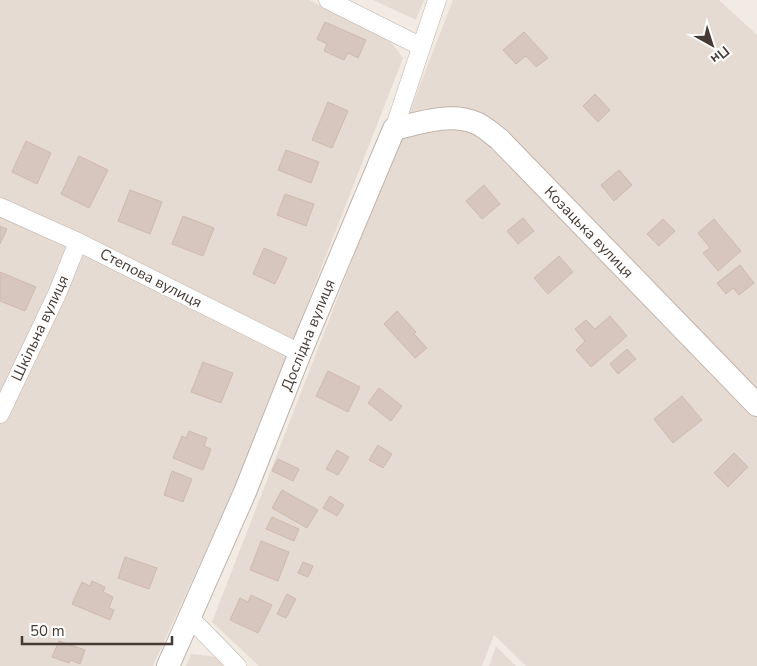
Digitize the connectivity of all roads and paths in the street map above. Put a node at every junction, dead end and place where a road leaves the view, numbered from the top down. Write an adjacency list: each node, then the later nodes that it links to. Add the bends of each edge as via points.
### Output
1 (328, 0): 3 (street)
2 (437, 0): 3 (street, Дослідна вулиця)
3 (420, 46): 4 (street, Дослідна вулиця)
4 (394, 129): 7 (street, Дослідна вулиця); 8 (street, Козацька вулиця, via 454,118 476,123 499,139)
5 (0, 206): 6 (street, Степова вулиця)
6 (78, 242): 7 (street, Степова вулиця); 9 (street, Шкільна вулиця)
7 (300, 353): 10 (street, Дослідна вулиця, via 245,492)
8 (757, 405)
9 (0, 414)
10 (189, 617): 11 (street, Дослідна вулиця); 12 (street)
11 (168, 666)
12 (237, 666)

